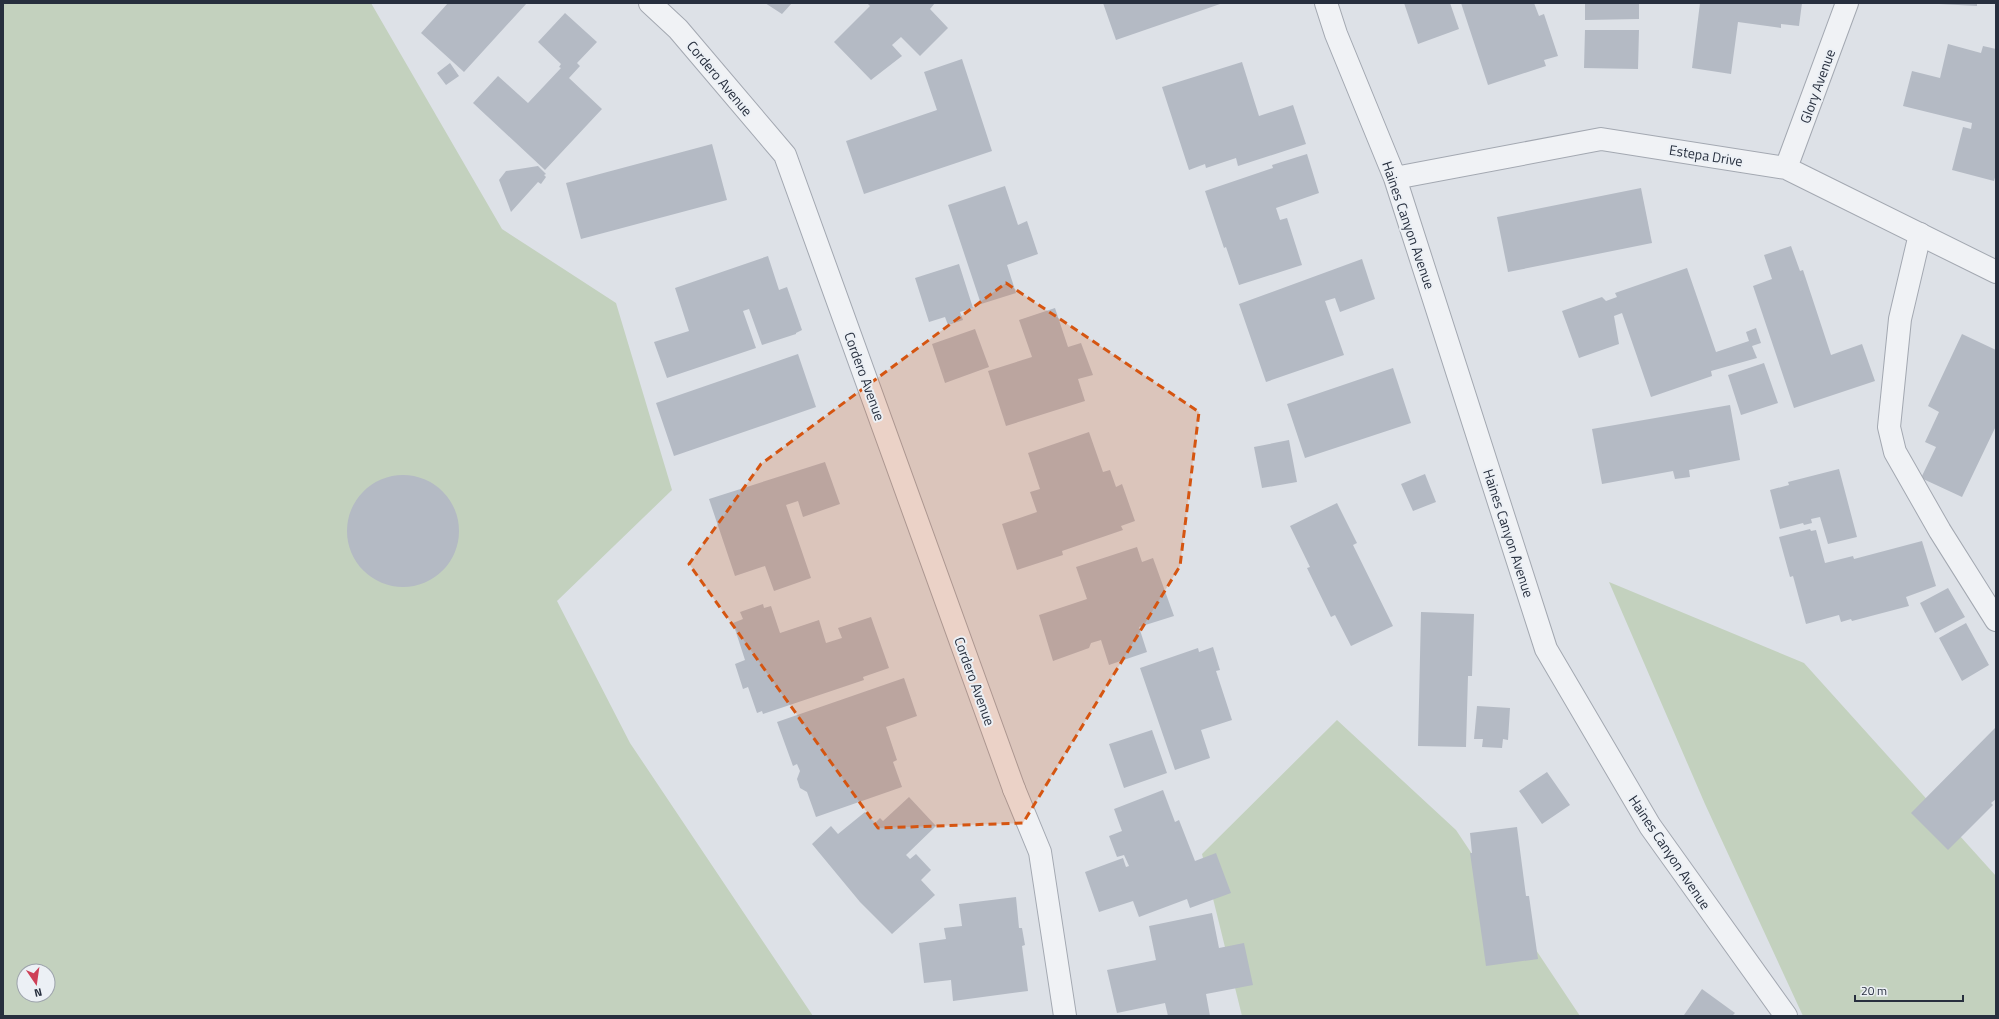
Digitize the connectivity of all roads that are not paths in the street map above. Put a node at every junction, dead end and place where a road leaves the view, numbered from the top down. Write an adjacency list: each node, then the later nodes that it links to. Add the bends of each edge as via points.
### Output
1 (650, 3): 9 (street, Cordero Avenue, via 678,29 785,155 1014,789 1040,852)
2 (1326, 3): 5 (street, Haines Canyon Avenue, via 1336,34)
3 (1847, 3): 4 (street, Glory Avenue)
4 (1786, 168): 5 (street, Estepa Drive, via 1601,139); 6 (street, Estepa Drive)
5 (1395, 178): 10 (street, Haines Canyon Avenue, via 1546,649 1650,826)
6 (1920, 234): 7 (street, Estepa Drive); 8 (street, via 1900,319 1889,427 1895,452 1940,531)
7 (1996, 272)
8 (1996, 620)
9 (1065, 1016)
10 (1786, 1016)

